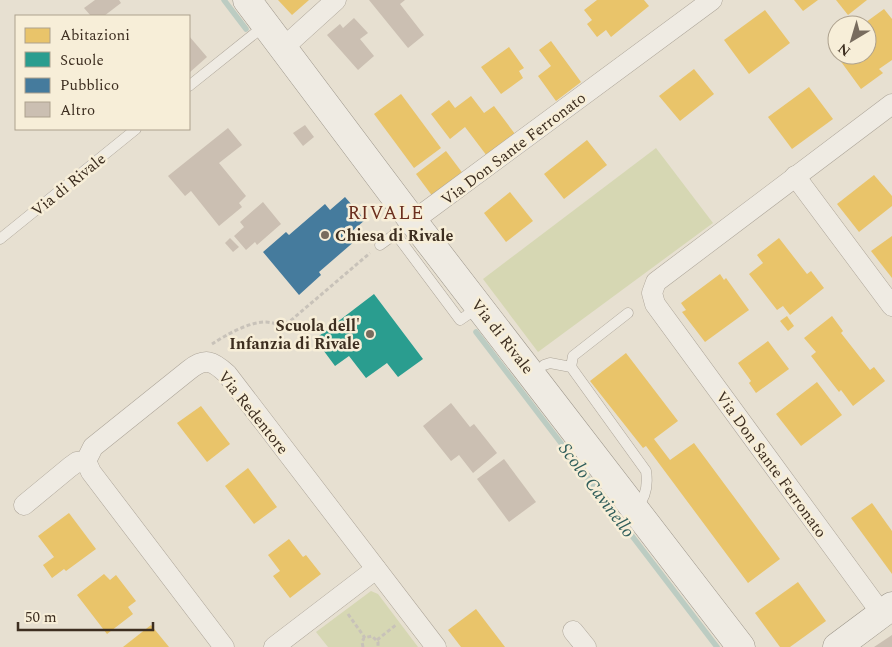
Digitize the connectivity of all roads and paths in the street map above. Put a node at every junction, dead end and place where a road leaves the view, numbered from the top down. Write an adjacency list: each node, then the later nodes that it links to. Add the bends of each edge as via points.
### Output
1 (247, 0): 4 (street, Via di Rivale)
2 (336, 0): 5 (street)
3 (712, 0): 10 (street, Via Don Sante Ferronato)
4 (266, 24): 5 (street, Via di Rivale); 6 (lane)
5 (282, 46): 10 (street, Via di Rivale)
6 (190, 85)
7 (892, 104): 9 (street, Via Don Sante Ferronato)
8 (135, 130): 11 (lane, Via di Rivale)
9 (794, 176): 13 (street); 23 (street, Via Don Sante Ferronato, via 656,282 652,294 655,304)
10 (404, 227): 12 (lane, Via Don Sante Ferronato); 17 (street, Via di Rivale)
11 (0, 239)
12 (380, 245): 15 (path, via 289,322 278,325 266,322)
13 (892, 306)
14 (628, 313): 16 (lane, via 573,356)
15 (236, 329)
16 (572, 367): 17 (lane, via 550,363); 20 (lane, via 646,471 648,481 644,496)
17 (538, 370): 20 (street, Via di Rivale)
18 (86, 461): 19 (street, Via Redentore, via 77,462); 21 (street, Via Redentore, via 92,448 189,370 201,362 212,362 227,374); 28 (street, via 94,476)
19 (24, 505)
20 (635, 509): 34 (street, Via di Rivale)
21 (376, 569): 29 (street); 32 (street, Via Redentore)
22 (343, 608): 26 (path)
23 (887, 610): 35 (street)
24 (401, 620): 27 (path)
25 (573, 630): 33 (street)
26 (365, 638): 27 (path, via 372,636); 30 (path)
27 (377, 640): 31 (path)
28 (224, 647)
29 (274, 647)
30 (363, 647)
31 (378, 647)
32 (436, 647)
33 (586, 647)
34 (740, 647)
35 (837, 647)

